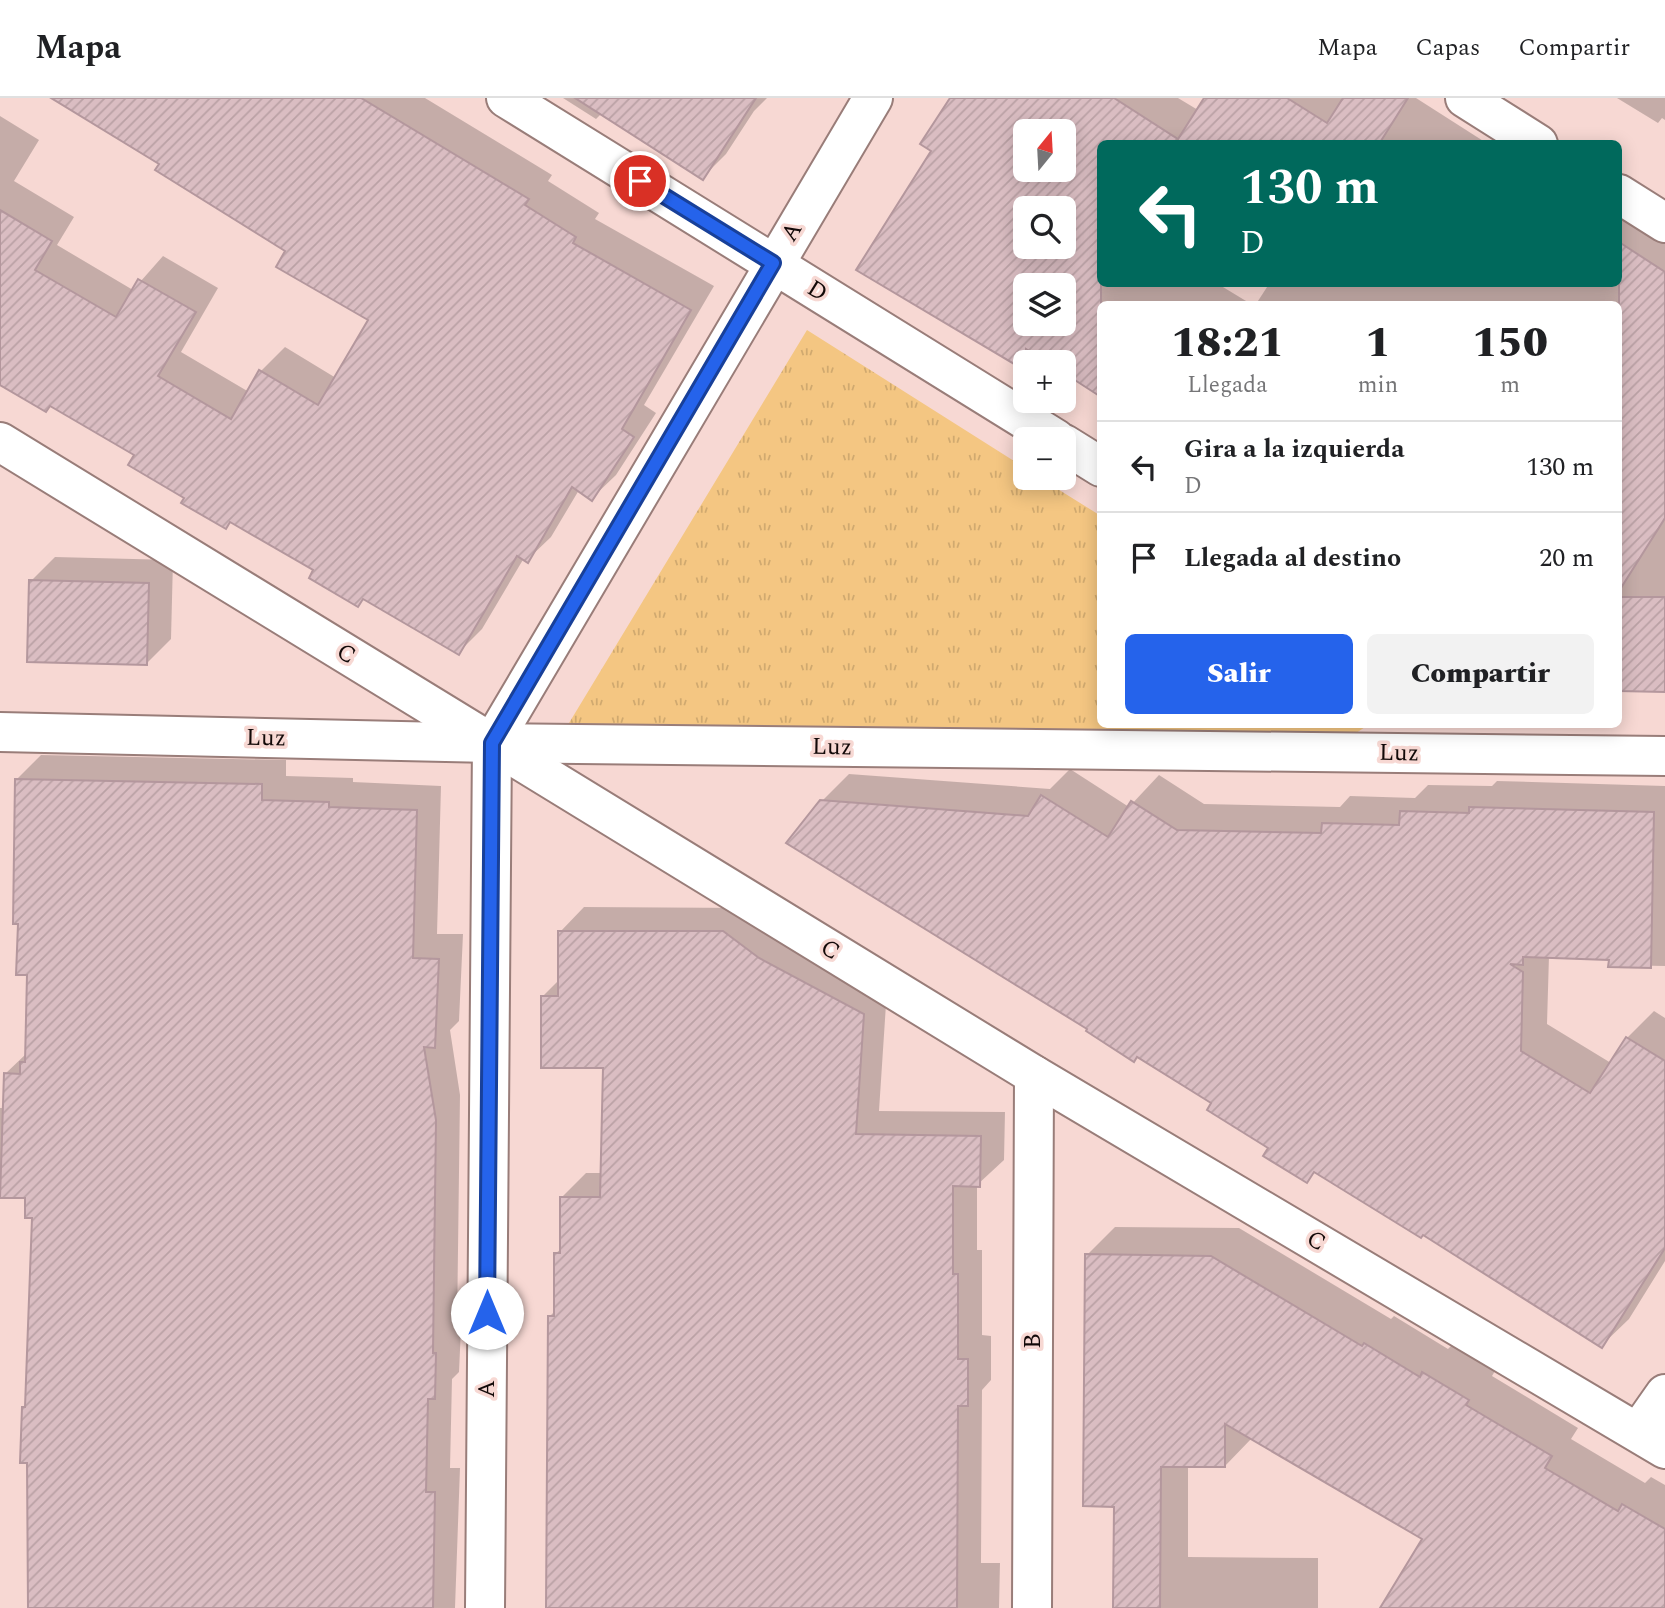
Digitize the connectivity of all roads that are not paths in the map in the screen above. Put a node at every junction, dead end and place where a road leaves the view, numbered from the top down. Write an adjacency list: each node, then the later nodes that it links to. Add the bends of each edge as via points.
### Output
1 (506, 98): 7 (street, D)
2 (873, 98): 7 (street, A)
3 (1465, 98): 4 (street)
4 (1532, 140)
5 (1622, 196): 6 (street)
6 (1665, 223)
7 (773, 263): 8 (street, D); 14 (street, A)
8 (1037, 427)
9 (0, 442): 14 (street, C)
10 (1076, 451): 11 (street)
11 (1097, 465)
12 (1536, 728): 15 (street)
13 (0, 732): 14 (street, Luz)
14 (492, 743): 15 (street, Luz); 17 (street, C); 20 (street, A)
15 (1580, 755): 16 (street, Luz)
16 (1665, 756)
17 (1034, 1075): 19 (street, C); 21 (street, B)
18 (1665, 1394): 19 (street)
19 (1652, 1440)
20 (485, 1608)
21 (1032, 1608)

